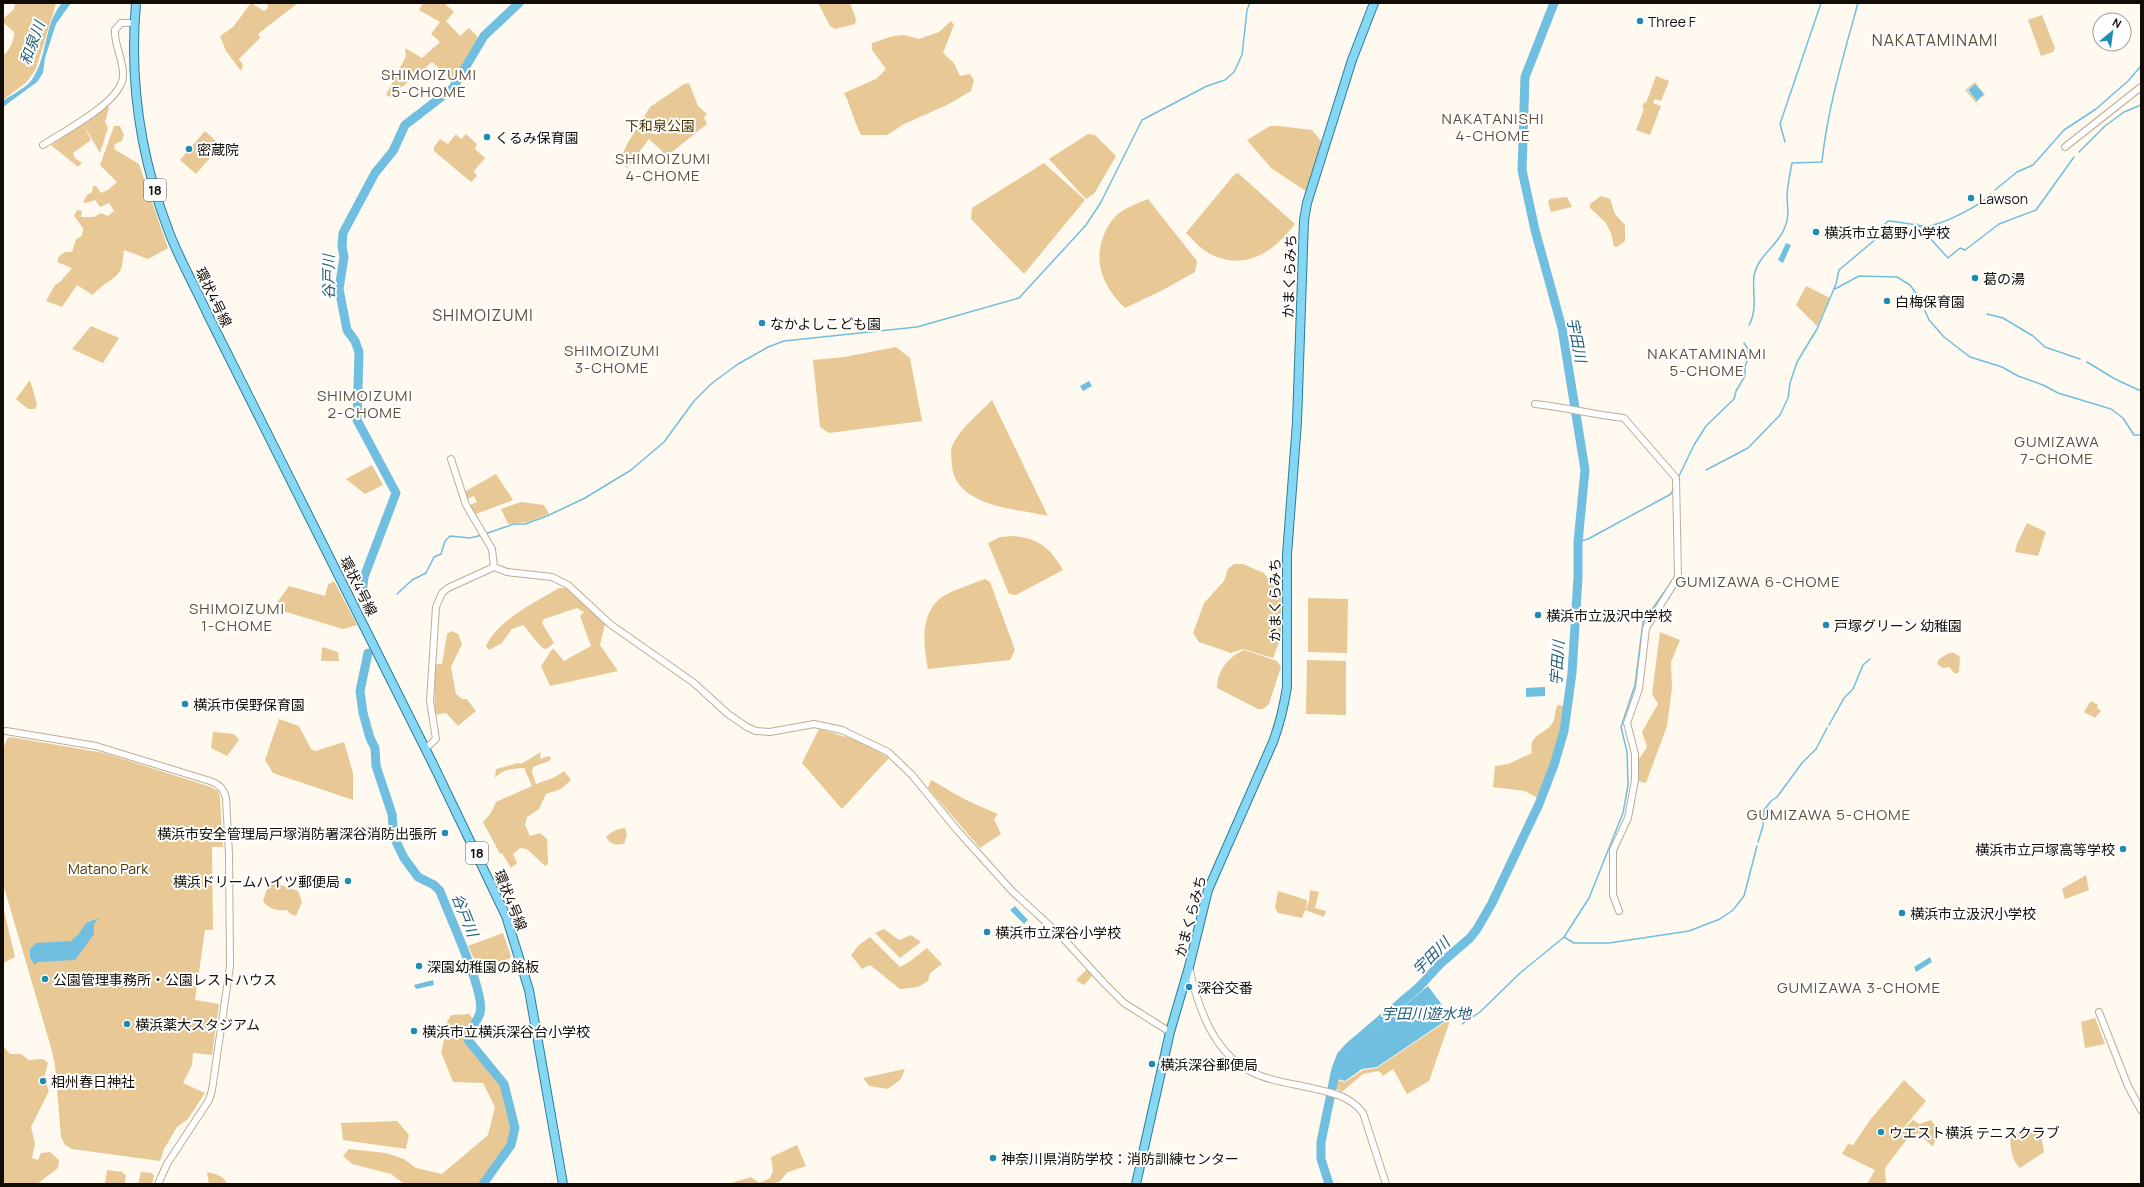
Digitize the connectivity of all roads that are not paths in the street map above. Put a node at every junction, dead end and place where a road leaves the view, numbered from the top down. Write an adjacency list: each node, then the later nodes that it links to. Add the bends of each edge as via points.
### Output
1 (136, 3): 3 (main road, 環状4号線 / 18)
2 (1374, 3): 13 (main road, かまくらみち, via 1352,60 1307,203 1304,220 1297,422 1287,555 1285,703 1273,742 1208,890)
3 (134, 23): 5 (street, via 121,23 115,30 123,75 118,91 105,104); 11 (main road, 環状4号線 / 18, via 136,96 141,128 151,176 170,233 209,317)
4 (2141, 87): 6 (street)
5 (43, 145)
6 (2065, 147)
7 (1536, 404): 12 (street, via 1624,418 1676,478 1678,577 1646,628 1639,689 1626,723 1635,754 1635,780 1628,818 1613,850 1613,895)
8 (451, 459): 9 (street, via 466,505 492,549)
9 (494, 567): 11 (street, via 448,588 442,593 436,607 430,701 436,739); 15 (street, via 507,572 552,577 568,585 610,624 694,683 728,714 747,727 770,732 814,724 842,730 888,752 912,775 1012,891 1061,936 1124,1003)
10 (6, 731): 17 (street, via 96,746 210,781 224,790 229,854 230,966 212,1090 209,1100 164,1169)
11 (426, 748): 18 (main road, 環状4号線 / 18, via 496,893 511,930 529,990)
12 (1619, 911)
13 (1189, 967): 15 (main road, かまくらみち); 20 (street, via 1207,1022 1221,1047 1242,1065 1256,1074 1337,1094 1349,1100 1363,1113)
14 (2099, 1012): 16 (street, via 2128,1086)
15 (1170, 1032): 19 (main road, かまくらみち)
16 (2141, 1110)
17 (158, 1184)
18 (563, 1184)
19 (1136, 1184)
20 (1386, 1184)

